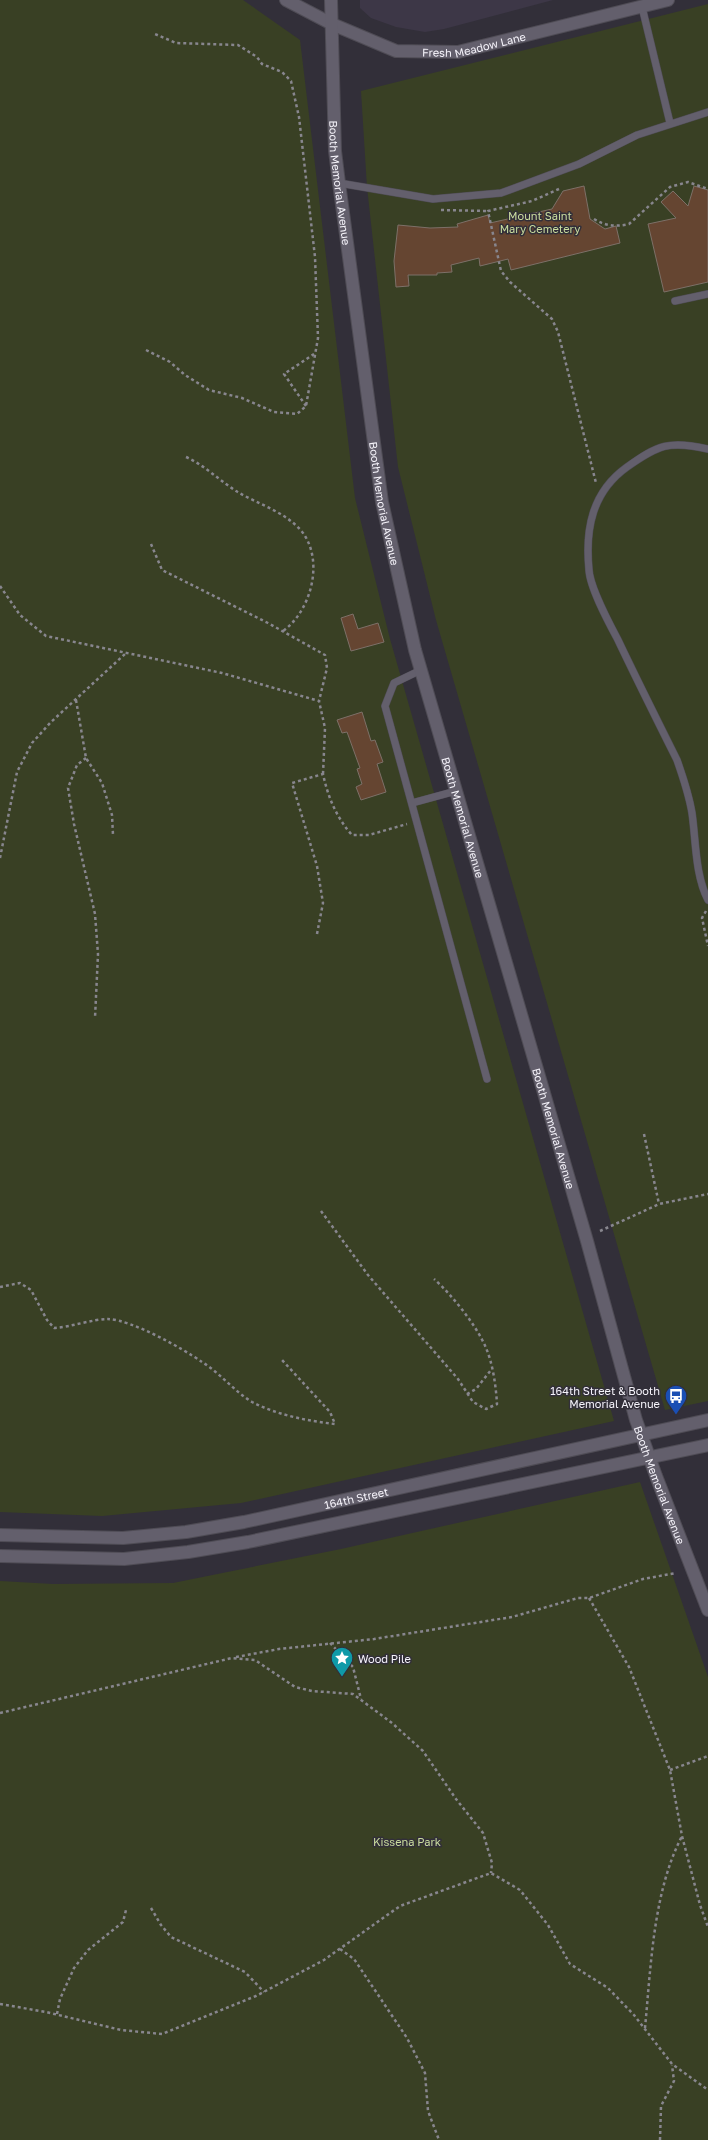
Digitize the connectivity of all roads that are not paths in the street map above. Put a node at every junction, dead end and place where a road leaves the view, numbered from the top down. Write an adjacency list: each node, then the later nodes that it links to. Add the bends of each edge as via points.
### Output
1 (286, 0): 5 (street, Fresh Meadow Lane)
2 (331, 0): 5 (street, Booth Memorial Avenue)
3 (668, 0): 4 (street, Fresh Meadow Lane)
4 (642, 7): 5 (street, Fresh Meadow Lane, via 458,52 396,51); 7 (lane)
5 (332, 24): 8 (street, Booth Memorial Avenue, via 335,150)
6 (708, 112): 7 (lane)
7 (670, 123): 8 (lane, via 638,135 578,164 502,193 433,198)
8 (339, 183): 12 (street, Booth Memorial Avenue, via 382,502)
9 (708, 294): 10 (lane)
10 (675, 301)
11 (708, 449): 15 (lane, via 692,445 665,445 642,456 613,477 594,505 590,531 589,571 602,607 677,760 692,811 702,888)
12 (421, 670): 13 (street, Booth Memorial Avenue); 14 (lane, via 394,683 386,706)
13 (456, 791): 14 (lane); 18 (street, Booth Memorial Avenue, via 588,1241)
14 (412, 804): 16 (lane)
15 (708, 900)
16 (487, 1079)
17 (708, 1420): 18 (street, 164th Street)
18 (641, 1435): 20 (street, Booth Memorial Avenue); 21 (street, 164th Street, via 244,1522 186,1532 123,1538)
19 (708, 1445): 20 (street, 164th Street)
20 (649, 1458): 22 (street, 164th Street, via 256,1541 188,1552 124,1559); 23 (street, Booth Memorial Avenue)
21 (0, 1535)
22 (0, 1556)
23 (708, 1610)

